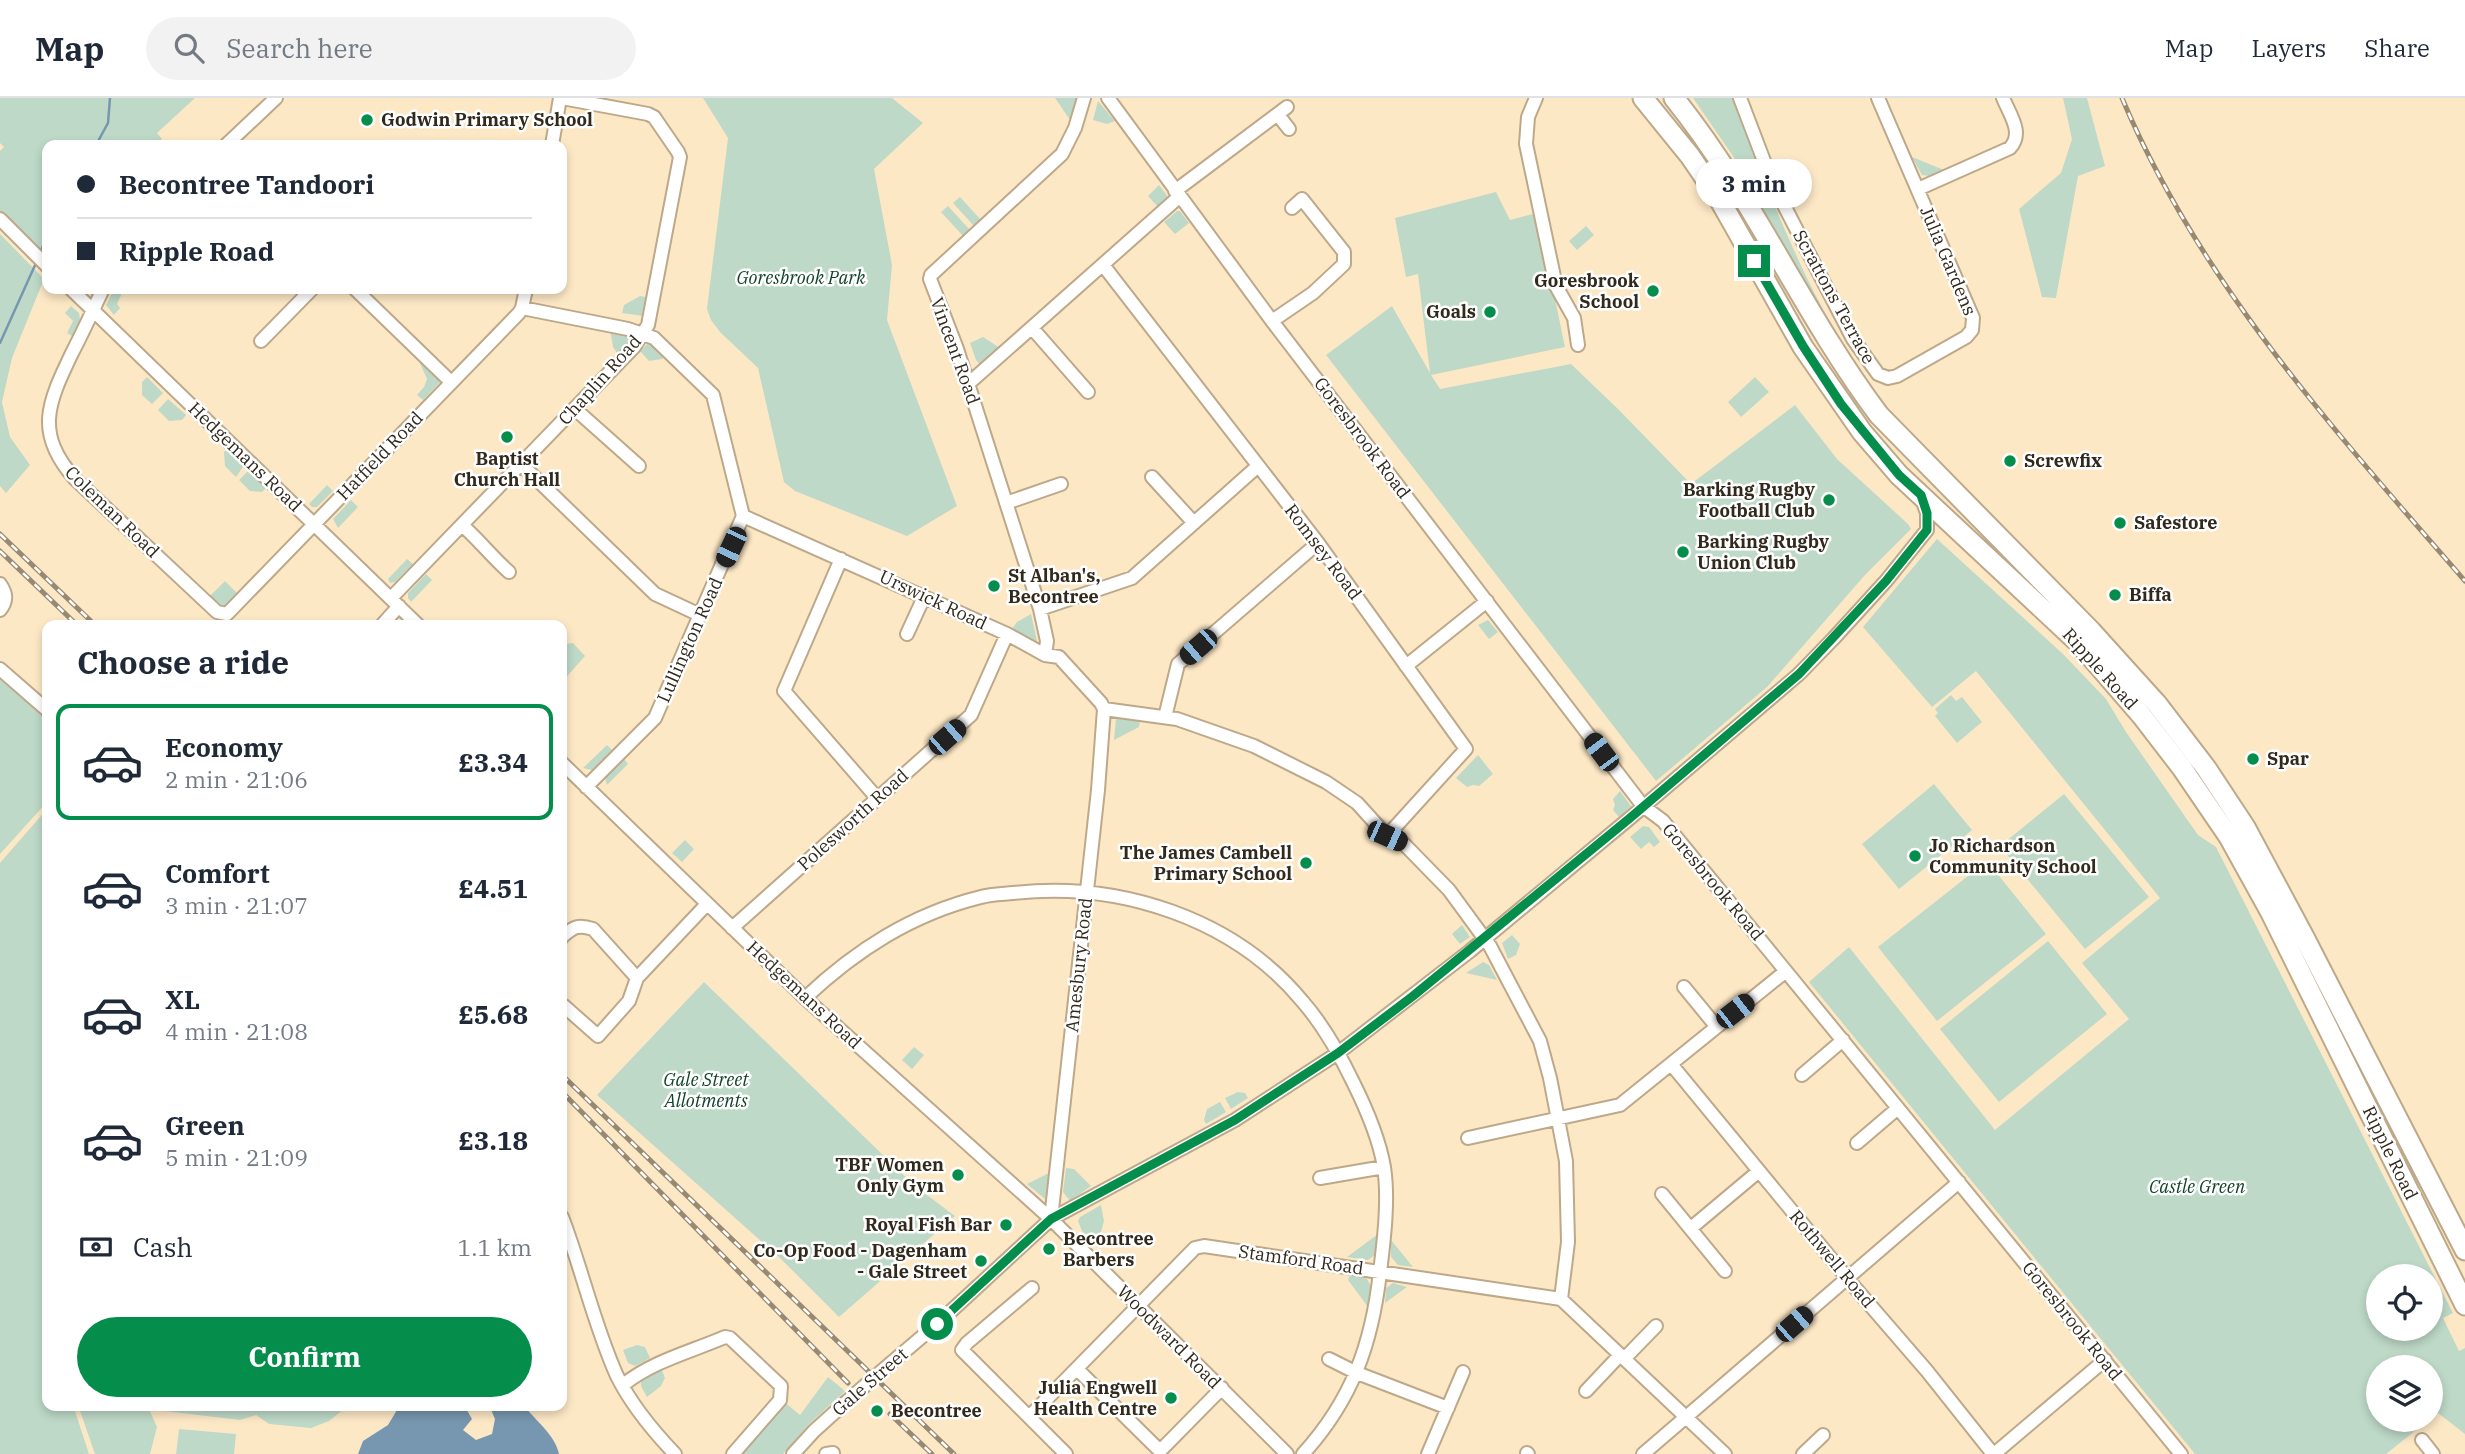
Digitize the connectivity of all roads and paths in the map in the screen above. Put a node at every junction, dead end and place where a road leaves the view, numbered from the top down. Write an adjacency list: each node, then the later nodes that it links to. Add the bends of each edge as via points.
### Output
1 (276, 98): 12 (street)
2 (561, 98): 13 (street); 29 (street, Chaplin Road, via 649,114 680,157 653,308)
3 (1084, 98): 34 (street, Vincent Road, via 1070,139 1054,163 931,275)
4 (1108, 98): 15 (street, Goresbrook Road)
5 (1536, 98): 31 (street, via 1528,117 1526,144 1556,286 1574,318)
6 (1643, 98): 42 (highway, Ripple Road, via 1718,197 1841,404)
7 (1674, 98): 103 (highway, Ripple Road, via 1731,179 1804,303 1879,415 2091,631 2207,768 2245,827 2304,937)
8 (1740, 98): 32 (street, Scrattons Terrace, via 1772,182 1811,260 1865,359)
9 (1878, 98): 14 (street, Julia Gardens)
10 (2003, 98): 14 (street, via 2017,131 2011,148)
11 (1289, 129): 15 (street, via 1282,111)
12 (231, 140)
13 (553, 140)
14 (1918, 189): 32 (street, Julia Gardens, via 1974,324 1966,337 1897,376)
15 (1177, 194): 19 (street); 27 (street, Goresbrook Road)
16 (1292, 208): 27 (street, via 1302,199 1343,252 1344,264)
17 (0, 219): 18 (street)
18 (42, 260)
19 (1103, 264): 28 (street); 39 (street, Romsey Road)
20 (76, 294): 26 (street, Hedgemans Road)
21 (101, 294): 26 (street, Coleman Road)
22 (307, 294): 30 (street)
23 (360, 294): 33 (street)
24 (525, 294): 25 (street)
25 (522, 308): 29 (street); 33 (street, Hatfield Road)
26 (93, 311): 46 (street, Hedgemans Road); 59 (street, Coleman Road, via 52,394 49,431 54,448 75,479)
27 (1272, 321): 55 (street, Goresbrook Road)
28 (1032, 328): 34 (street); 35 (street)
29 (643, 333): 36 (street, Chaplin Road); 44 (street, via 654,338 713,395)
30 (261, 341)
31 (1578, 345)
32 (1884, 377)
33 (452, 382): 46 (street, Hatfield Road)
34 (968, 384): 43 (street, Vincent Road)
35 (1088, 392)
36 (575, 409): 37 (street, Chaplin Road); 38 (street)
37 (522, 464): 47 (street, Chaplin Road); 60 (street, via 654,594)
38 (639, 466)
39 (1258, 466): 45 (street); 50 (street, Romsey Road)
40 (1152, 477): 45 (street)
41 (1061, 484): 43 (street)
42 (1921, 495): 48 (highway, Ripple Road); 49 (street)
43 (1006, 503): 57 (street, Vincent Road)
44 (743, 516): 51 (street, Urswick Road); 60 (street, Lullington Road)
45 (1194, 523): 57 (street, via 1132,578)
46 (315, 525): 56 (street, Hedgemans Road); 59 (street, Hatfield Road)
47 (462, 525): 52 (street); 56 (street, Chaplin Road)
48 (1954, 527): 49 (street); 109 (highway, Ripple Road, via 2079,643 2142,716 2229,837)
49 (1927, 530): 74 (street, Gale Street, via 1799,674)
50 (1318, 543): 66 (street, Romsey Road); 70 (street, via 1178,664)
51 (841, 559): 54 (street, Urswick Road); 73 (street, via 785,691)
52 (509, 572)
53 (0, 584): 58 (street, via 6,595)
54 (924, 597): 63 (street); 64 (street, Urswick Road)
55 (1487, 601): 66 (street); 74 (street, Goresbrook Road)
56 (395, 602): 61 (street, Chaplin Road); 62 (street, Hedgemans Road)
57 (1040, 609): 65 (street, Vincent Road, via 1047,641)
58 (0, 610)
59 (223, 614)
60 (700, 615): 72 (street, Lullington Road, via 655,718)
61 (385, 620)
62 (413, 620)
63 (907, 634)
64 (1007, 634): 65 (street, Urswick Road); 73 (street, Polesworth Road, via 971,715)
65 (1045, 655): 69 (street, Urswick Road, via 1059,657)
66 (1406, 666): 75 (street, Romsey Road, via 1466,749)
67 (0, 669): 68 (street)
68 (42, 706)
69 (1104, 709): 70 (street); 76 (street, Amesbury Road)
70 (1165, 717): 75 (street, via 1254,746 1326,782 1357,803)
71 (567, 768): 72 (street, Hedgemans Road)
72 (586, 787): 77 (street, Hedgemans Road)
73 (877, 798): 78 (street, Polesworth Road)
74 (1643, 806): 80 (street, Gale Street); 81 (street, Goresbrook Road, via 1663,821)
75 (1387, 836): 80 (street, via 1404,844 1439,878)
76 (1087, 891): 84 (street, via 983,896 916,918 844,964); 88 (street, via 1176,912 1237,943 1302,1000); 100 (street, Amesbury Road)
77 (707, 904): 78 (street, Hedgemans Road); 82 (street)
78 (732, 928): 84 (street, Hedgemans Road)
79 (567, 932): 82 (street, via 573,926 593,929)
80 (1484, 939): 88 (street, Gale Street); 92 (street, via 1540,1041)
81 (1786, 971): 86 (street); 87 (street, Goresbrook Road)
82 (638, 978): 85 (street, via 629,1001 598,1037)
83 (1684, 987): 86 (street)
84 (805, 998): 100 (street, Hedgemans Road)
85 (567, 1009)
86 (1716, 1026): 89 (street)
87 (1843, 1040): 90 (street); 91 (street, Goresbrook Road)
88 (1338, 1053): 95 (street, via 1365,1106); 100 (street, Gale Street, via 1235,1120)
89 (1671, 1064): 92 (street, via 1620,1105); 96 (street, Rothwell Road)
90 (1802, 1075)
91 (1898, 1108): 94 (street); 98 (street, Goresbrook Road)
92 (1558, 1120): 93 (street); 108 (street, via 1569,1216)
93 (1468, 1138)
94 (1857, 1143)
95 (1384, 1167): 97 (street); 104 (street)
96 (1759, 1171): 101 (street); 106 (street, Rothwell Road)
97 (1320, 1178)
98 (1959, 1182): 106 (street); 114 (street, Goresbrook Road)
99 (1662, 1194): 101 (street)
100 (1051, 1219): 110 (street, Woodward Road); 128 (street, Gale Street, bridge)
101 (1691, 1228): 105 (street)
102 (567, 1232): 118 (street)
103 (2465, 1250)
104 (1380, 1271): 108 (street, Stamford Road); 110 (street, Stamford Road, via 1204,1246 1195,1248); 117 (street, via 1372,1325)
105 (1725, 1271)
106 (1847, 1278): 123 (street); 136 (street, Rothwell Road)
107 (1032, 1288): 122 (street, via 962,1350)
108 (1561, 1299): 112 (street)
109 (2465, 1305)
110 (1139, 1307): 115 (street, Stamford Road); 119 (street, Woodward Road)
111 (1656, 1326): 112 (street)
112 (1622, 1357): 120 (street); 123 (street)
113 (1329, 1360): 117 (street)
114 (2105, 1360): 136 (street); 137 (street, Goresbrook Road)
115 (1077, 1369): 119 (street, via 1160,1451); 122 (street, Stamford Road)
116 (1463, 1372): 121 (street)
117 (1357, 1373): 121 (street); 131 (street, via 1331,1419)
118 (623, 1385): 126 (street); 127 (street, via 655,1364 730,1338 781,1386 780,1400)
119 (1222, 1388): 130 (street, Woodward Road)
120 (1586, 1391)
121 (1448, 1408): 132 (street)
122 (1029, 1417): 129 (street)
123 (1685, 1418): 133 (street); 134 (street)
124 (1823, 1435): 135 (street)
125 (2422, 1440): 138 (street)
126 (675, 1454)
127 (733, 1454)
128 (793, 1454)
129 (1066, 1454)
130 (1287, 1454)
131 (1303, 1454)
132 (1428, 1454)
133 (1643, 1454)
134 (1725, 1454)
135 (1803, 1454)
136 (1994, 1454)
137 (2181, 1454)
138 (2433, 1454)

